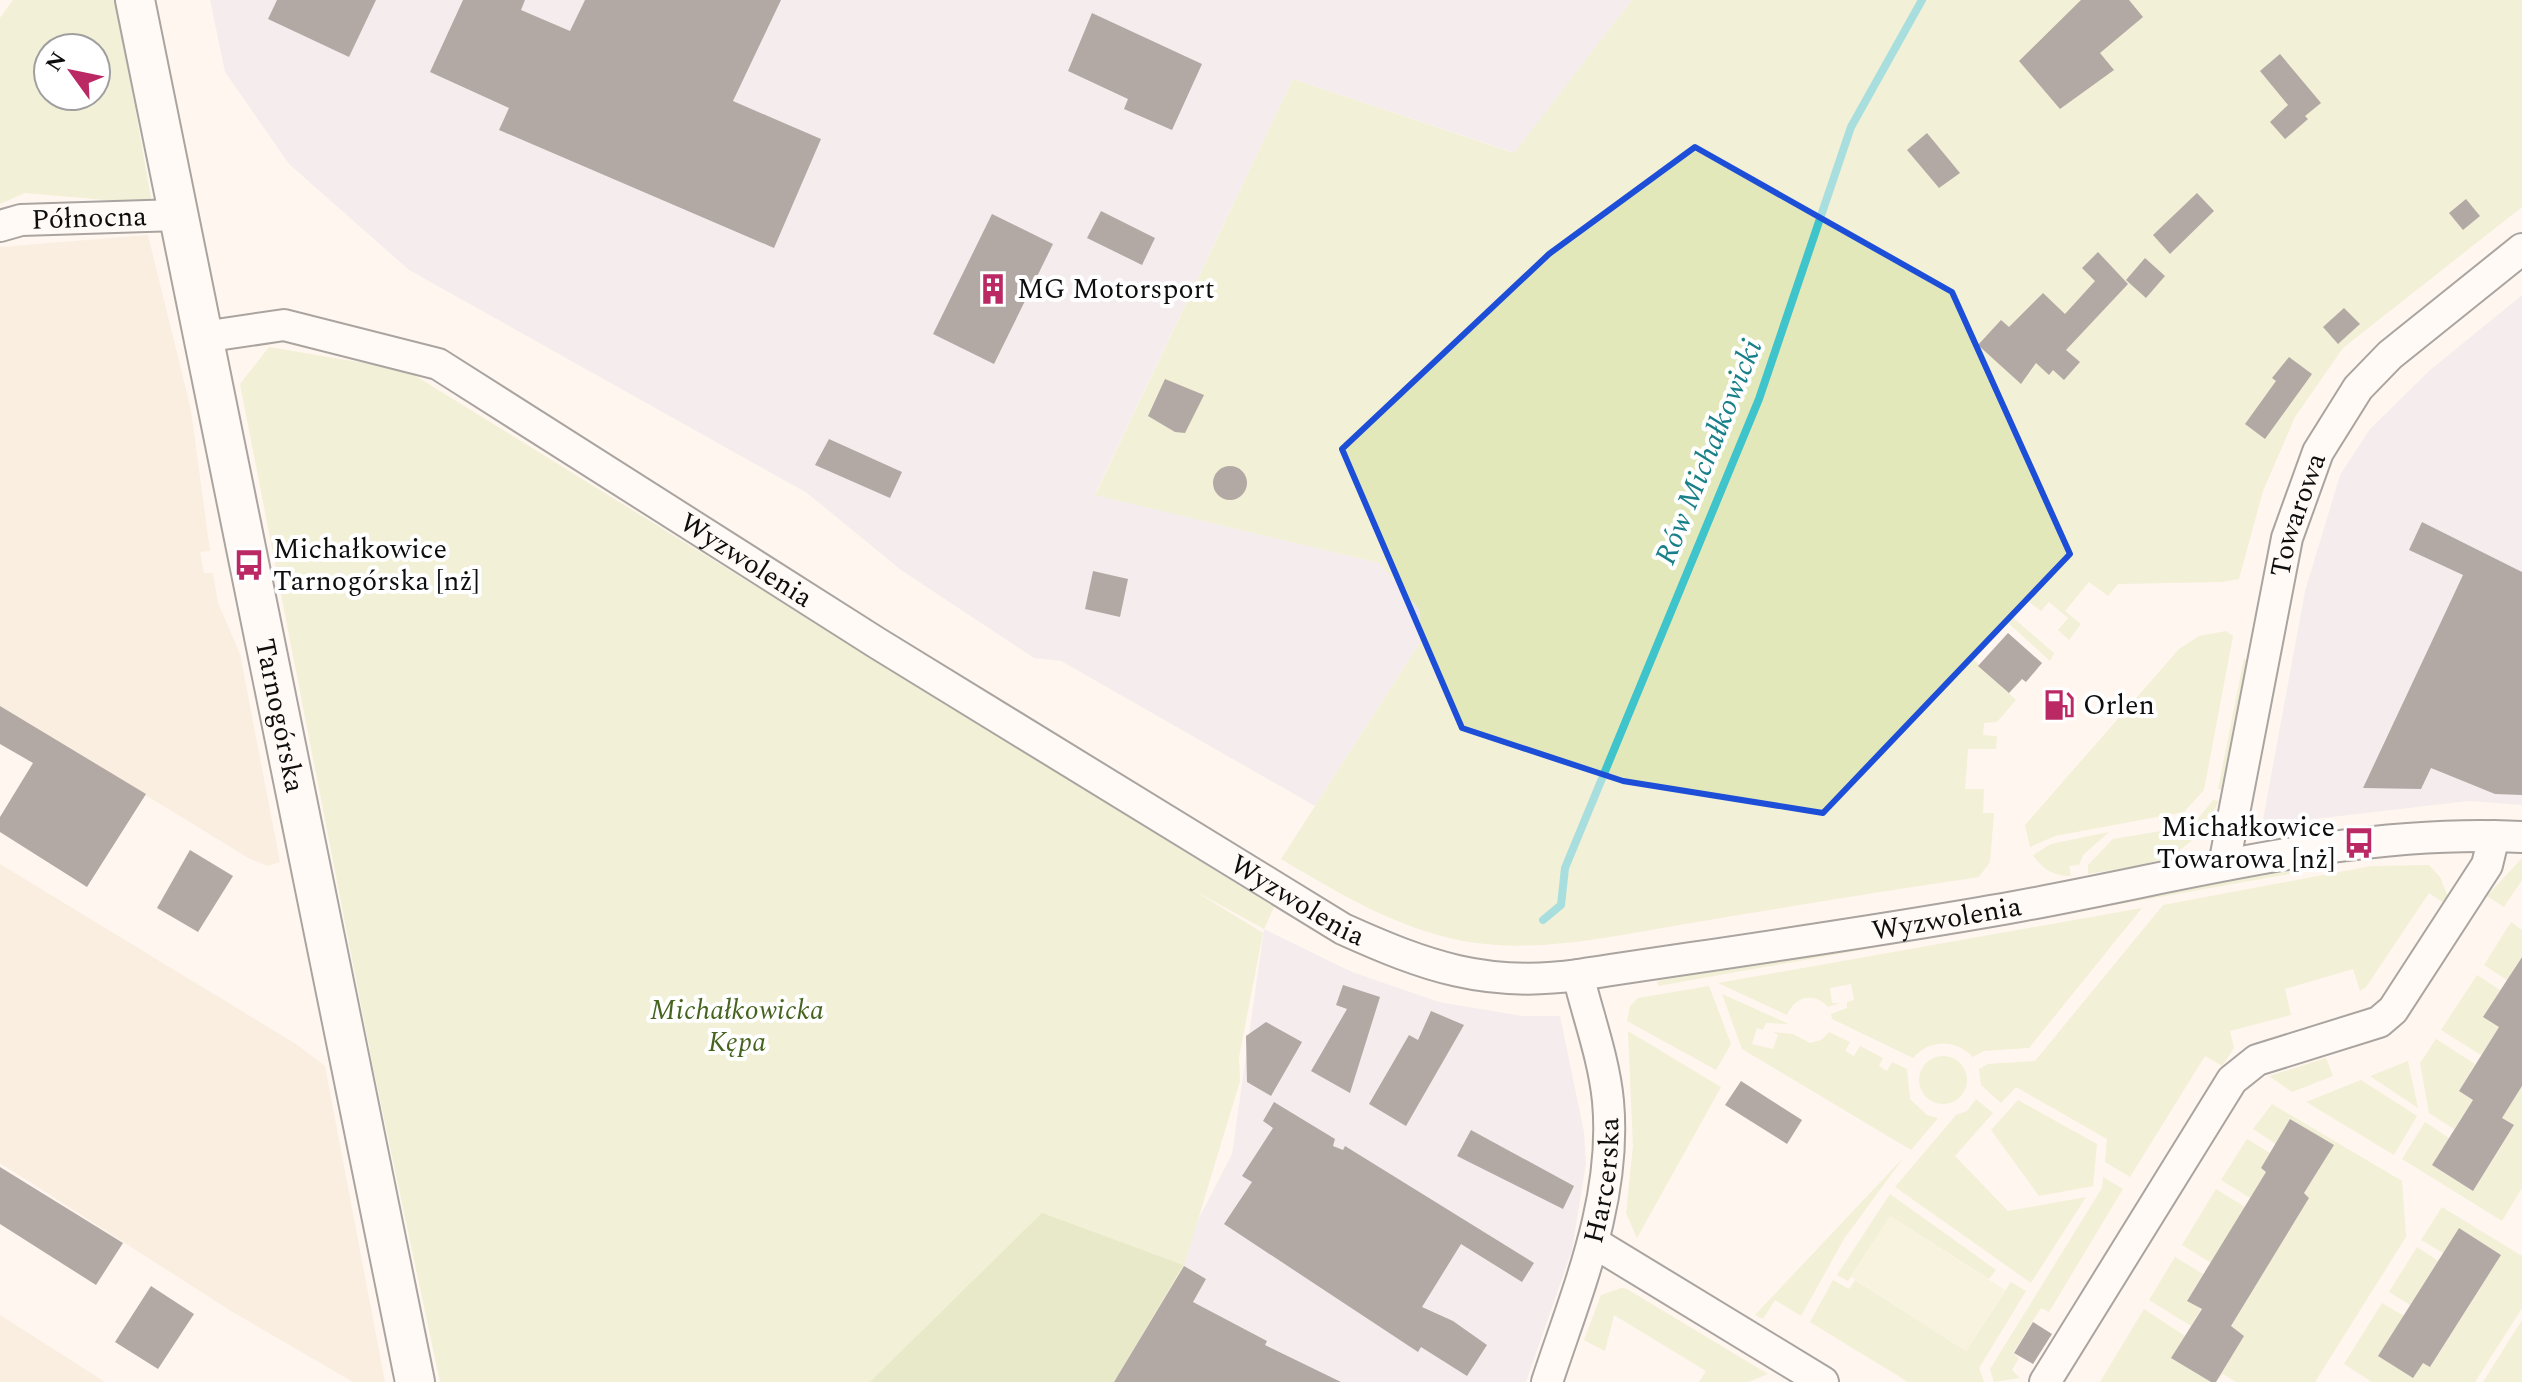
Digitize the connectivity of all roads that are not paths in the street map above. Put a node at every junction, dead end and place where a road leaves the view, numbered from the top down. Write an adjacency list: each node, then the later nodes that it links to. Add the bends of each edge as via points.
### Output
1 (135, 0): 2 (street, Tarnogórska)
2 (178, 215): 3 (street, Północna, via 21,220); 5 (street, Tarnogórska)
3 (0, 226)
4 (2522, 249): 7 (street, Towarowa, via 2390,355 2358,388 2318,452 2284,552)
5 (203, 337): 8 (street, Wyzwolenia, via 284,325 438,364 877,643 1343,929 1395,953 1472,977 1536,981); 10 (street, Tarnogórska)
6 (2508, 836): 7 (street, Wyzwolenia, via 2359,843); 13 (street, via 2393,1010 2379,1022 2257,1060 2232,1080)
7 (2224, 865): 8 (street, Wyzwolenia, via 2012,907)
8 (1578, 975): 9 (street, Harcerska, via 1608,1098 1606,1177)
9 (1593, 1242): 11 (street, Harcerska); 12 (street)
10 (415, 1382)
11 (1547, 1382)
12 (1823, 1382)
13 (2045, 1382)

